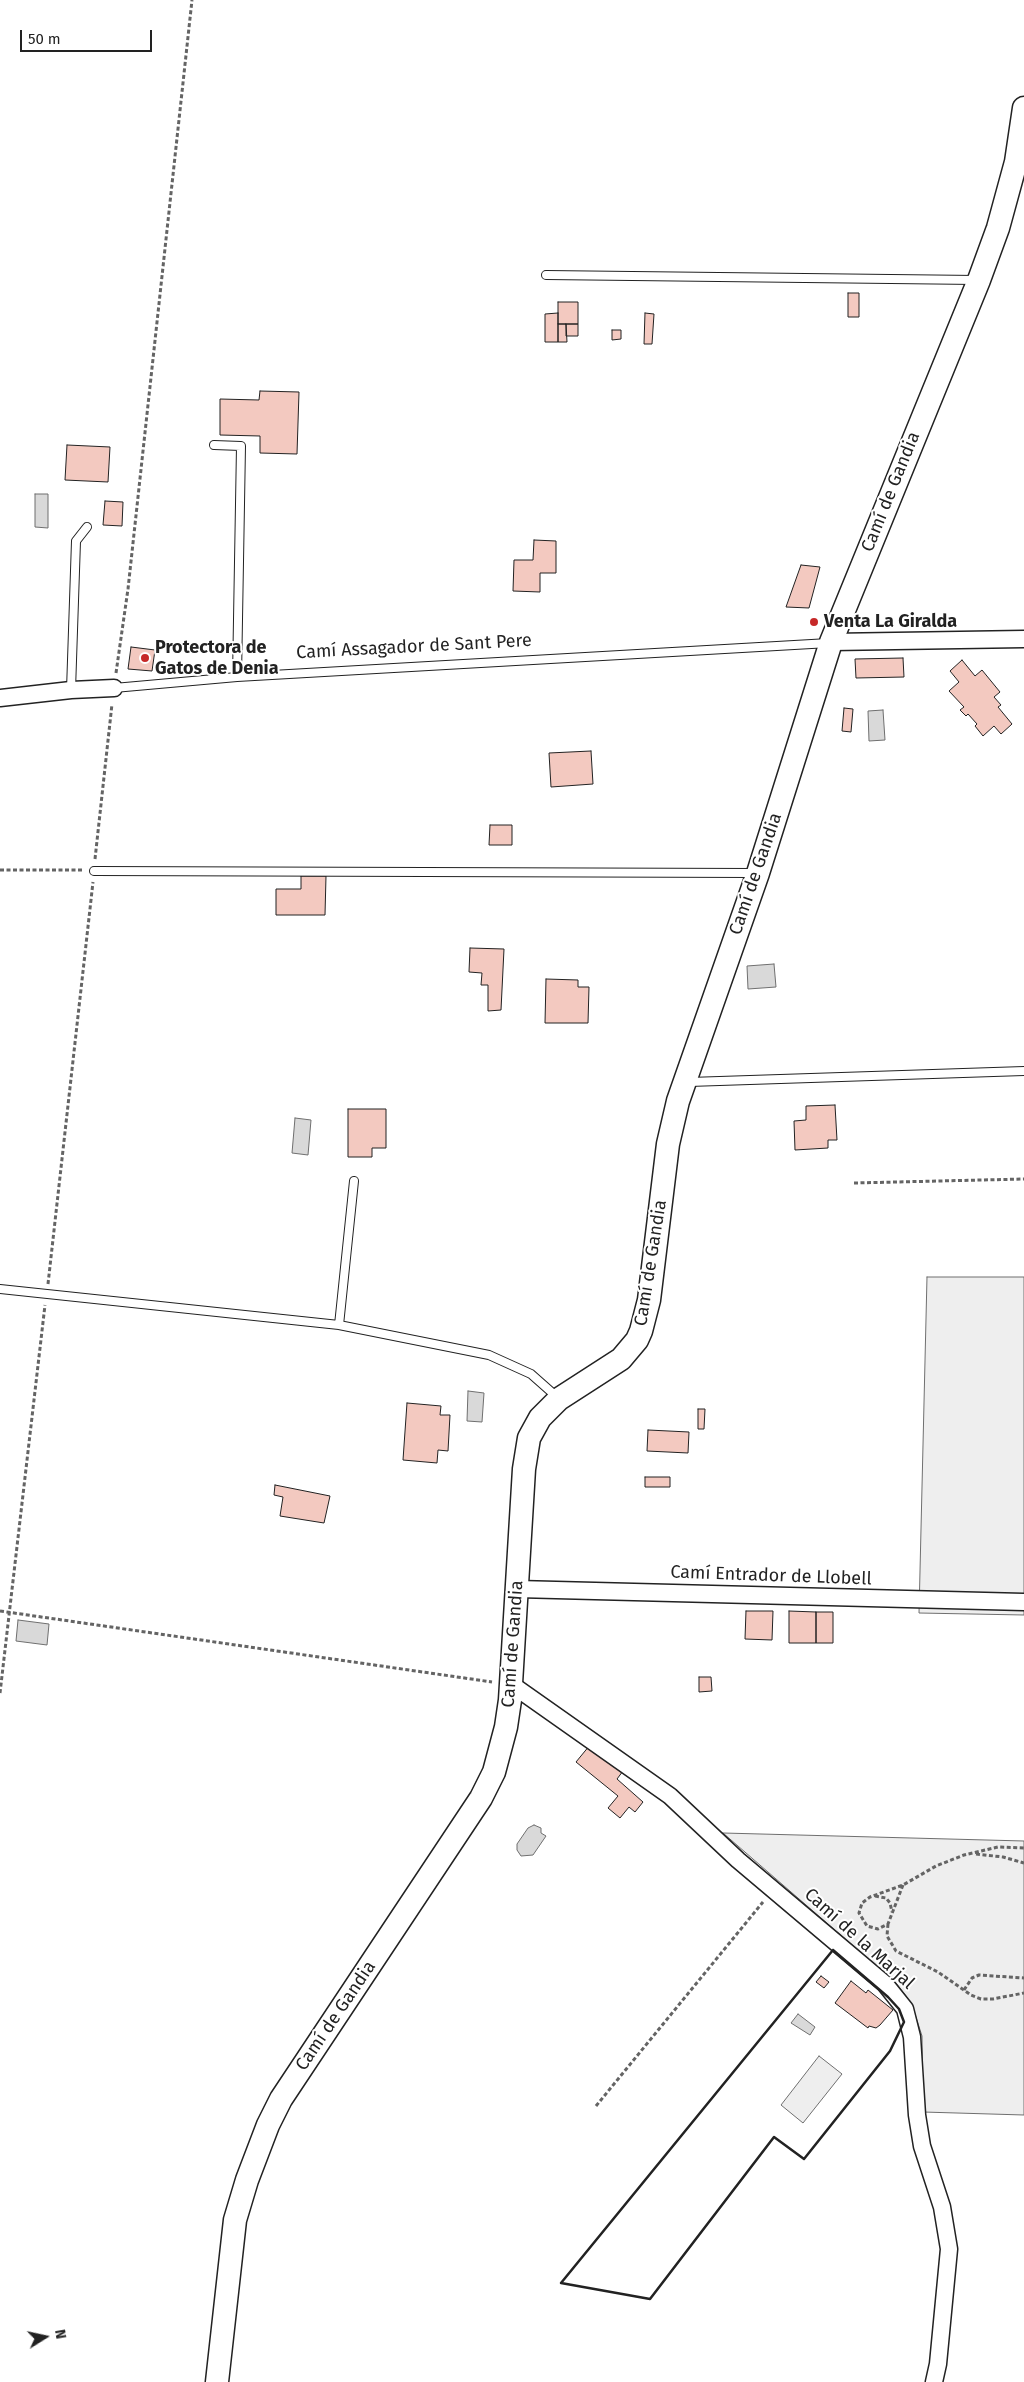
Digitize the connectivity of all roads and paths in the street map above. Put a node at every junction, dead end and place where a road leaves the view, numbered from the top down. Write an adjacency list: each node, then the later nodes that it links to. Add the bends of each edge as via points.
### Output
1 (192, 0): 10 (path, via 128,589)
2 (1024, 108): 4 (main road, Camí de Gandia, via 1007,197)
3 (546, 275): 4 (lane)
4 (979, 280): 8 (main road, Camí de Gandia)
5 (214, 445): 9 (lane, via 241,446)
6 (87, 527): 11 (lane, via 76,541)
7 (1024, 639): 8 (street)
8 (831, 642): 9 (lane, Camí Assagador de Sant Pere); 15 (main road, Camí de Gandia)
9 (236, 677): 10 (lane, Camí Assagador de Sant Pere)
10 (114, 688): 11 (street, Camí Assagador de Sant Pere); 14 (path)
11 (71, 690): 12 (street, Camí Assagador de Sant Pere)
12 (0, 698)
13 (0, 870): 14 (path)
14 (94, 870): 15 (lane); 22 (path)
15 (758, 873): 17 (main road, Camí de Gandia)
16 (1024, 1071): 17 (lane)
17 (684, 1082): 24 (main road, Camí de Gandia, via 668,1144 649,1300 641,1331 621,1359)
18 (1024, 1179): 20 (path)
19 (354, 1181): 23 (lane)
20 (854, 1183)
21 (0, 1289): 22 (lane)
22 (47, 1295): 23 (lane); 28 (path)
23 (339, 1325): 24 (lane, via 489,1354 531,1374)
24 (558, 1398): 25 (main road, Camí de Gandia, via 537,1423 526,1448)
25 (516, 1588): 26 (street, Camí Entrador de Llobell); 29 (main road, Camí de Gandia)
26 (1024, 1602)
27 (0, 1611): 28 (path)
28 (9, 1612): 29 (path); 30 (path)
29 (511, 1684): 35 (street, Camí de la Marjal, via 653,1783); 43 (main road, Camí de Gandia, via 500,1752 481,1798 281,2099 268,2125 246,2180 235,2220)
30 (0, 1693)
31 (1024, 1848): 32 (path, via 998,1847)
32 (971, 1854): 33 (path, via 987,1854); 34 (path, via 936,1866)
33 (1024, 1863)
34 (903, 1885): 36 (path); 37 (path)
35 (773, 1890): 42 (path); 44 (street, Camí de la Marjal, via 885,1984 900,2001 908,2018 919,2131 942,2207 949,2249)
36 (870, 1897): 37 (path, via 886,1898); 38 (path, via 860,1908 860,1918 872,1928)
37 (892, 1914): 38 (path)
38 (888, 1924): 40 (path, via 887,1936 896,1951 938,1972)
39 (1024, 1978): 40 (path, via 979,1975 972,1978)
40 (964, 1990): 41 (path, via 976,1998 987,2000)
41 (1024, 1993)
42 (596, 2106)
43 (217, 2382)
44 (934, 2382)

